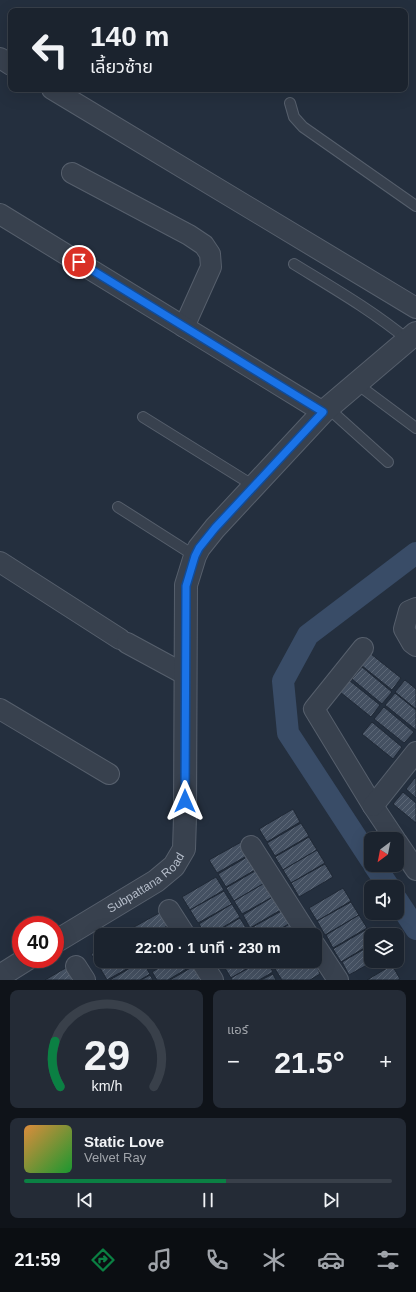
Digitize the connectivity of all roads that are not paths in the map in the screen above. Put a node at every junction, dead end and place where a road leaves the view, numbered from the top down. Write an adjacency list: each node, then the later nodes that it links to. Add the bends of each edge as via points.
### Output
1 (57, 92): 7 (street)
2 (290, 103): 4 (lane, via 294,117 303,126)
3 (72, 173): 8 (street, via 204,245 210,254 211,267)
4 (416, 206)
5 (0, 214): 8 (street)
6 (294, 264): 9 (lane)
7 (416, 308)
8 (184, 327): 11 (street)
9 (412, 337): 10 (street, Subpattana Road)
10 (356, 384): 11 (street, Subpattana Road); 13 (lane)
11 (325, 410): 14 (lane); 15 (street, Subpattana Road)
12 (143, 417): 15 (lane)
13 (416, 428)
14 (388, 462)
15 (254, 486): 17 (street, Subpattana Road, via 215,528)
16 (118, 507): 17 (lane)
17 (195, 556): 22 (street, Subpattana Road, via 186,586)
18 (0, 562): 22 (street, via 124,641)
19 (416, 608): 20 (street, via 409,612 404,629)
20 (416, 646)
21 (363, 648): 26 (street, via 314,709)
22 (186, 675): 34 (street, Subpattana Road, via 184,849 174,866 156,881)
23 (0, 709): 25 (street)
24 (416, 752): 26 (street)
25 (109, 774)
26 (373, 806): 27 (street)
27 (390, 832)
28 (251, 846): 33 (street)
29 (404, 852): 30 (street)
30 (416, 870)
31 (169, 910): 32 (street)
32 (181, 928)
33 (304, 928)
34 (64, 937)
35 (322, 958): 39 (street)
36 (13, 968): 38 (street)
37 (205, 968): 40 (street)
38 (0, 976)
39 (334, 979)
40 (213, 980)

